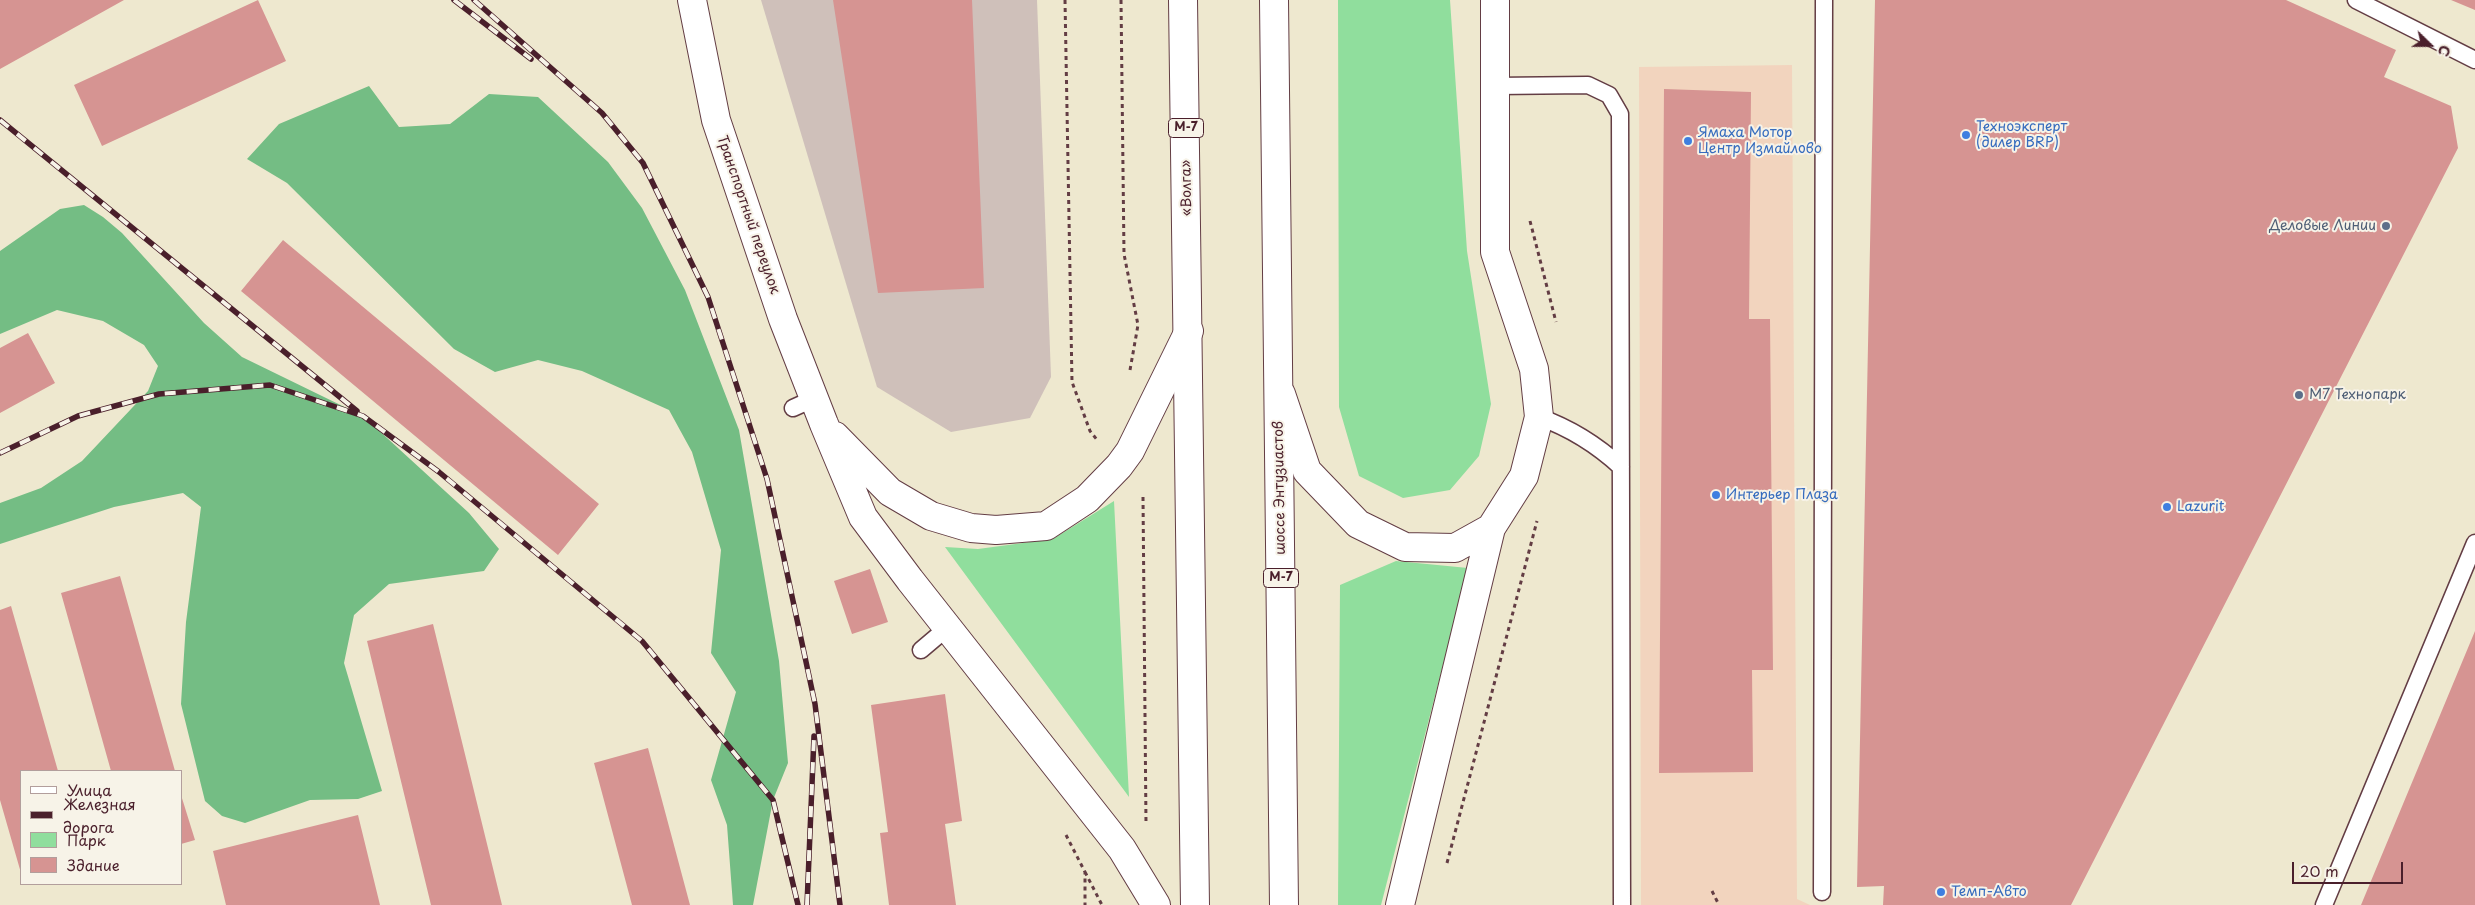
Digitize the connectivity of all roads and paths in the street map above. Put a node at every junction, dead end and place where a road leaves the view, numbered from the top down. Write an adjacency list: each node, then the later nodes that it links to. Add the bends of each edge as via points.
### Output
1 (692, 0): 15 (main road, Транспортный переулок, via 716,120 783,319 803,403)
2 (1065, 0): 16 (path, via 1072,382 1090,431)
3 (1121, 0): 12 (path, via 1124,254 1138,325)
4 (1183, 0): 11 (main road, «Волга» / М-7)
5 (1274, 0): 13 (main road, шоссе Энтузиастов / М-7)
6 (1495, 0): 10 (main road)
7 (1824, 0): 26 (lane)
8 (2356, 0): 9 (lane)
9 (2475, 60)
10 (1495, 86): 14 (main road, via 1495,252 1534,369); 17 (lane, via 1588,85 1609,95 1620,114)
11 (1189, 331): 15 (main road, via 1130,451 1086,499 1046,526 996,530 971,528 931,516 890,492); 29 (main road, М-7)
12 (1129, 379)
13 (1280, 392): 19 (main road, via 1307,471 1358,524 1405,547 1455,548); 30 (main road, шоссе Энтузиастов / М-7)
14 (1539, 417): 17 (lane, via 1562,425 1600,448); 19 (main road, via 1524,476)
15 (824, 424): 21 (main road, Транспортный переулок, via 863,517)
16 (1104, 447)
17 (1621, 467): 32 (lane)
18 (1143, 497): 23 (path)
19 (1491, 528): 31 (main road)
20 (2475, 543): 34 (lane)
21 (947, 628): 22 (lane); 28 (main road, Транспортный переулок, via 1122,849)
22 (921, 650)
23 (1146, 833)
24 (1085, 872): 27 (path)
25 (1712, 891): 33 (path)
26 (1822, 892)
27 (1102, 905)
28 (1156, 905)
29 (1195, 905)
30 (1284, 905)
31 (1400, 905)
32 (1622, 905)
33 (1719, 905)
34 (2324, 905)

